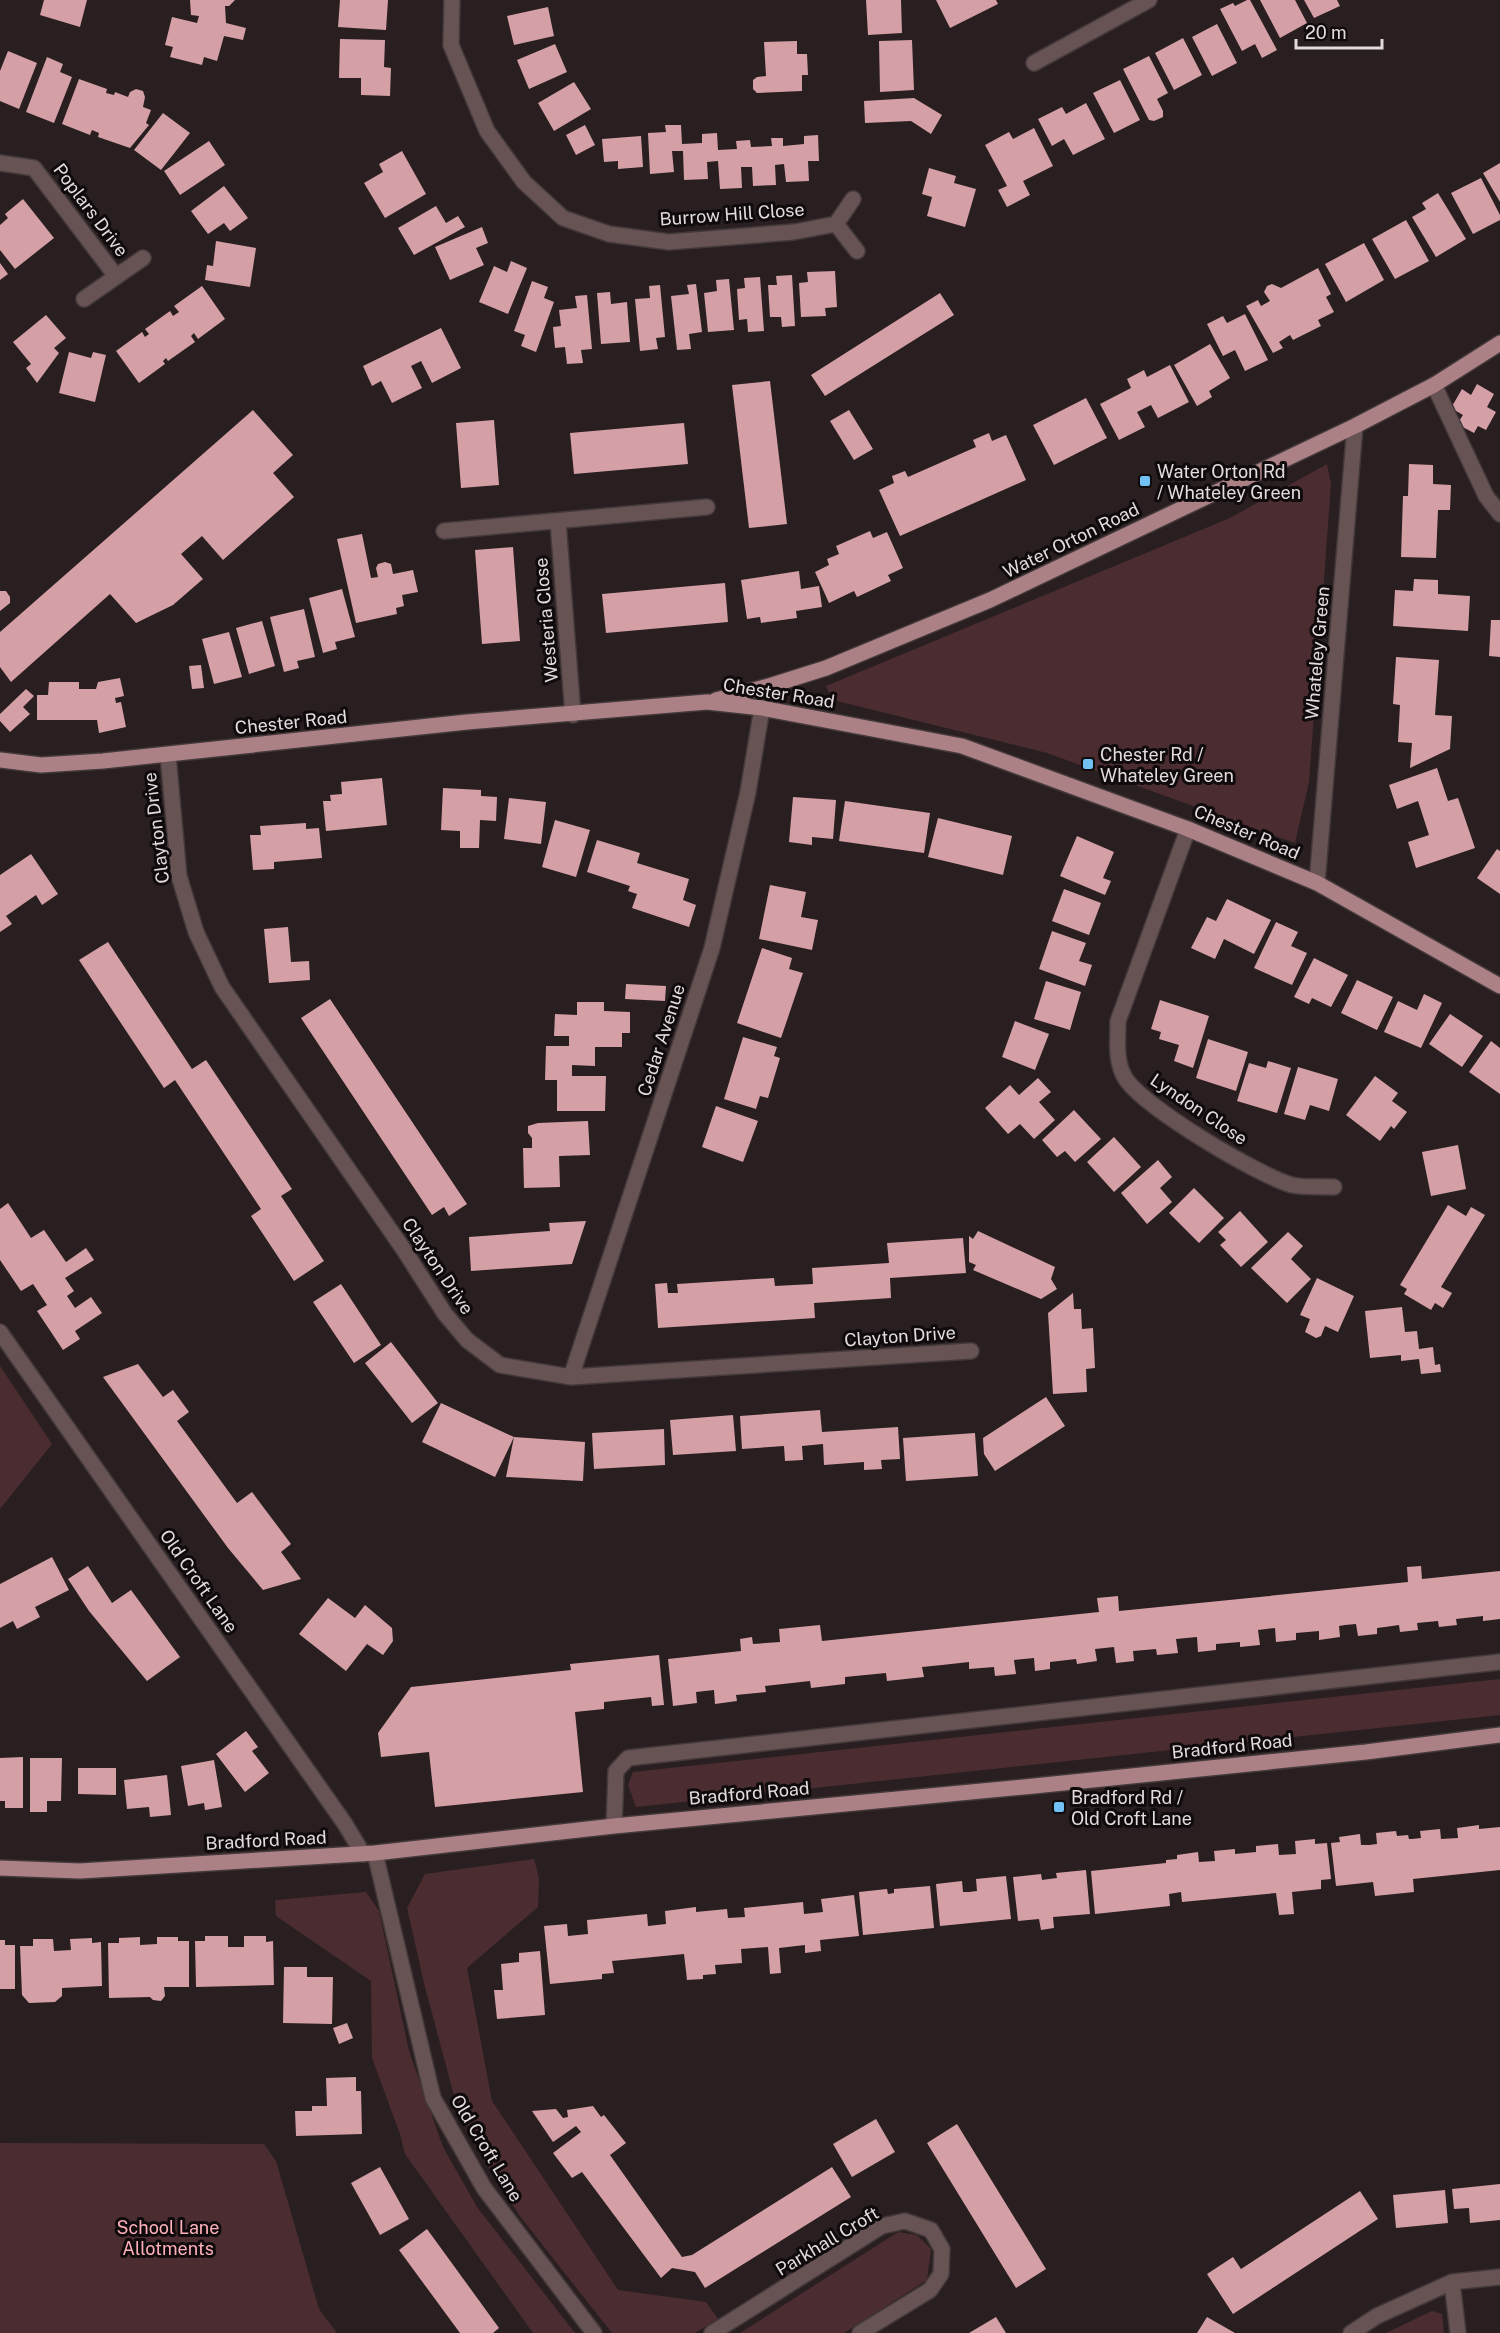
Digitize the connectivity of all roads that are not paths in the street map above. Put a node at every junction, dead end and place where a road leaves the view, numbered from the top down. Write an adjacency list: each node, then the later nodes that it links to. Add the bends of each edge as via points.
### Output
1 (452, 0): 6 (street, Burrow Hill Close, via 450,45 487,131 524,182 563,218 609,234 669,242 794,232)
2 (1149, 0): 3 (street)
3 (1034, 63)
4 (0, 163): 9 (street, Poplars Drive, via 34,168)
5 (853, 199): 6 (street)
6 (836, 224): 7 (street)
7 (857, 251)
8 (143, 258): 9 (street, Poplars Drive)
9 (115, 275): 10 (street, Poplars Drive)
10 (84, 299)
11 (1500, 344): 12 (main road, Water Orton Road)
12 (1434, 385): 13 (main road, Water Orton Road); 15 (street, via 1486,496)
13 (1355, 426): 18 (main road, Water Orton Road, via 990,600 826,668); 24 (street, Whateley Green)
14 (707, 507): 16 (street)
15 (1500, 514)
16 (558, 522): 17 (street); 20 (street, Westeria Close)
17 (444, 531)
18 (707, 702): 19 (main road, Chester Road); 20 (main road, Chester Road)
19 (762, 708): 23 (main road, Chester Road, via 962,746); 29 (street, Cedar Avenue, via 748,792 712,948)
20 (573, 715): 21 (main road, Chester Road, via 467,722)
21 (168, 755): 22 (main road, Chester Road, via 41,765); 29 (street, Clayton Drive, via 179,876 196,932 222,987 467,1341 500,1365)
22 (0, 760)
23 (1188, 829): 24 (main road, Chester Road); 26 (street, Lyndon Close, via 1118,1021 1118,1055 1123,1074 1158,1109 1251,1167 1293,1185)
24 (1317, 883): 25 (main road, Chester Road)
25 (1500, 986)
26 (1334, 1187)
27 (0, 1332): 33 (street, Old Croft Lane)
28 (971, 1351): 29 (street, Clayton Drive)
29 (571, 1377)
30 (1500, 1662): 32 (street, via 628,1758 616,1771)
31 (1500, 1735): 32 (main road, Bradford Road, via 1034,1786)
32 (614, 1826): 33 (main road, Bradford Road)
33 (369, 1854): 34 (main road, Bradford Road, via 80,1870); 37 (street, Old Croft Lane, via 433,2098 484,2188)
34 (0, 1868)
35 (1500, 2277): 36 (street)
36 (1452, 2282): 40 (street, via 1377,2316); 41 (street)
37 (594, 2333)
38 (712, 2333): 39 (street, Parkhall Croft, via 882,2226 905,2221 931,2230 942,2249 941,2274 930,2290)
39 (860, 2333)
40 (1351, 2333)
41 (1458, 2333)

